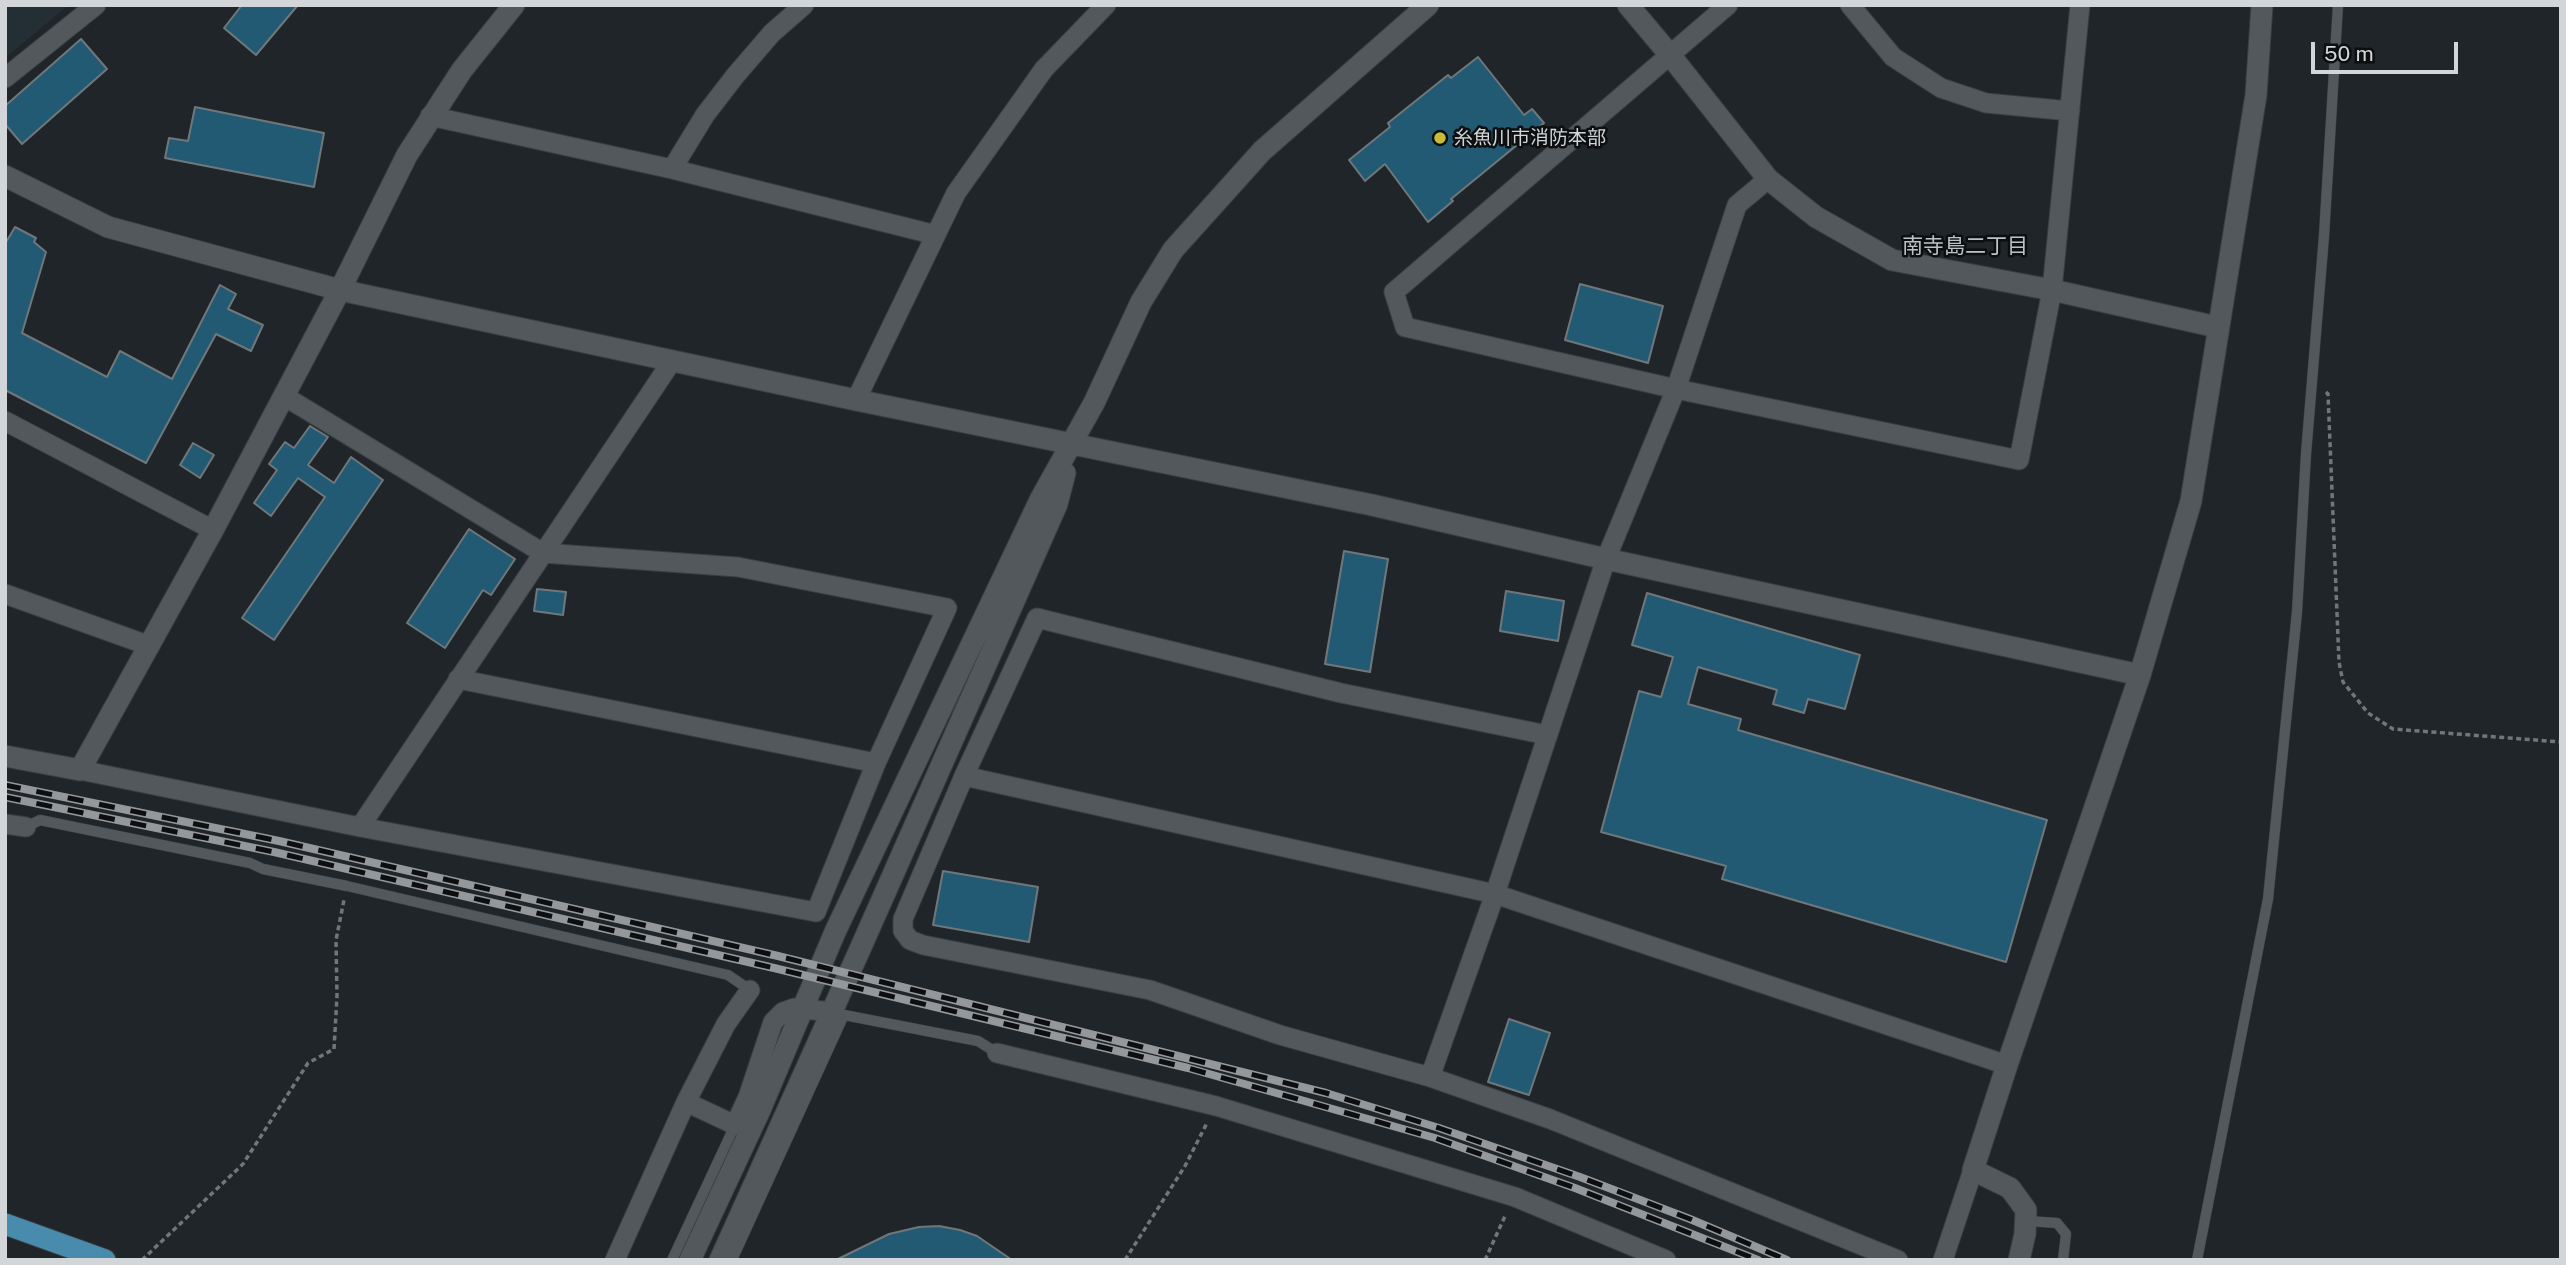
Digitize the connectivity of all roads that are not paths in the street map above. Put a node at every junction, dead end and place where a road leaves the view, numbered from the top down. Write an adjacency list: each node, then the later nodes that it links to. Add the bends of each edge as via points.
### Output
1 (96, 5): 13 (street)
2 (514, 5): 15 (street)
3 (804, 5): 16 (street, via 735,76)
4 (1106, 5): 19 (street, via 1044,69 956,194)
5 (1428, 5): 28 (street, via 1262,151 1173,250 1141,302)
6 (1628, 5): 12 (street)
7 (1728, 5): 12 (street)
8 (1850, 5): 14 (street, via 1893,57 1941,88 1986,103)
9 (2080, 5): 14 (street)
10 (2262, 5): 22 (street, via 2256,95)
11 (2338, 5): 67 (lane, via 2297,612 2268,899)
12 (1670, 55): 18 (street); 24 (street, via 1394,292 1405,327)
13 (5, 78)
14 (2070, 111): 21 (street)
15 (430, 116): 16 (street); 20 (street)
16 (672, 169): 19 (street)
17 (5, 176): 20 (street, via 108,227)
18 (1768, 179): 21 (street, via 1816,217 1892,260); 24 (street, via 1737,205)
19 (936, 235): 26 (street)
20 (340, 290): 23 (street); 25 (street)
21 (2052, 290): 22 (street); 24 (street, via 2019,460)
22 (2217, 327): 34 (street, via 2191,501)
23 (672, 361): 26 (street); 30 (street)
24 (1676, 389): 31 (street)
25 (284, 396): 29 (street); 30 (street)
26 (856, 400): 28 (street)
27 (5, 421): 29 (street)
28 (1073, 444): 31 (street); 46 (street, via 1041,498); 47 (street, via 1057,504)
29 (213, 530): 33 (street)
30 (543, 553): 35 (street); 38 (street, via 738,567 947,608)
31 (1606, 559): 34 (street); 36 (street)
32 (5, 594): 33 (street)
33 (150, 646): 39 (street)
34 (2140, 675): 49 (street)
35 (458, 679): 38 (street); 43 (street)
36 (1547, 735): 40 (street, via 1341,693 1037,618); 44 (street)
37 (5, 756): 39 (street)
38 (876, 763): 43 (street, via 816,912)
39 (80, 770): 43 (street)
40 (964, 776): 44 (street); 50 (street, via 903,919 902,931 910,940 1150,990 1280,1035)
41 (5, 824): 42 (street)
42 (26, 827): 45 (lane, via 40,820 250,863 728,975)
43 (360, 827)
44 (1495, 894): 49 (street); 50 (street)
45 (750, 990): 51 (street, via 726,1024)
46 (803, 1008): 47 (street); 52 (street, via 783,1012 773,1022); 59 (street)
47 (838, 1014): 48 (lane, via 978,1041); 60 (street); 61 (lane)
48 (997, 1053): 62 (street, via 1216,1106 1515,1197)
49 (2007, 1065): 53 (street)
50 (1430, 1077): 63 (street, via 1550,1119)
51 (686, 1102): 52 (street); 57 (street)
52 (736, 1125): 58 (lane)
53 (1973, 1170): 54 (street, via 2010,1188 2026,1210); 64 (street)
54 (2027, 1221): 65 (street); 66 (lane, via 2057,1223 2066,1234)
55 (5, 1224): 56 (highway)
56 (105, 1260)
57 (615, 1260)
58 (672, 1260)
59 (690, 1260)
60 (720, 1260)
61 (732, 1260)
62 (1666, 1260)
63 (1898, 1260)
64 (1943, 1260)
65 (2019, 1260)
66 (2063, 1260)
67 (2197, 1260)

